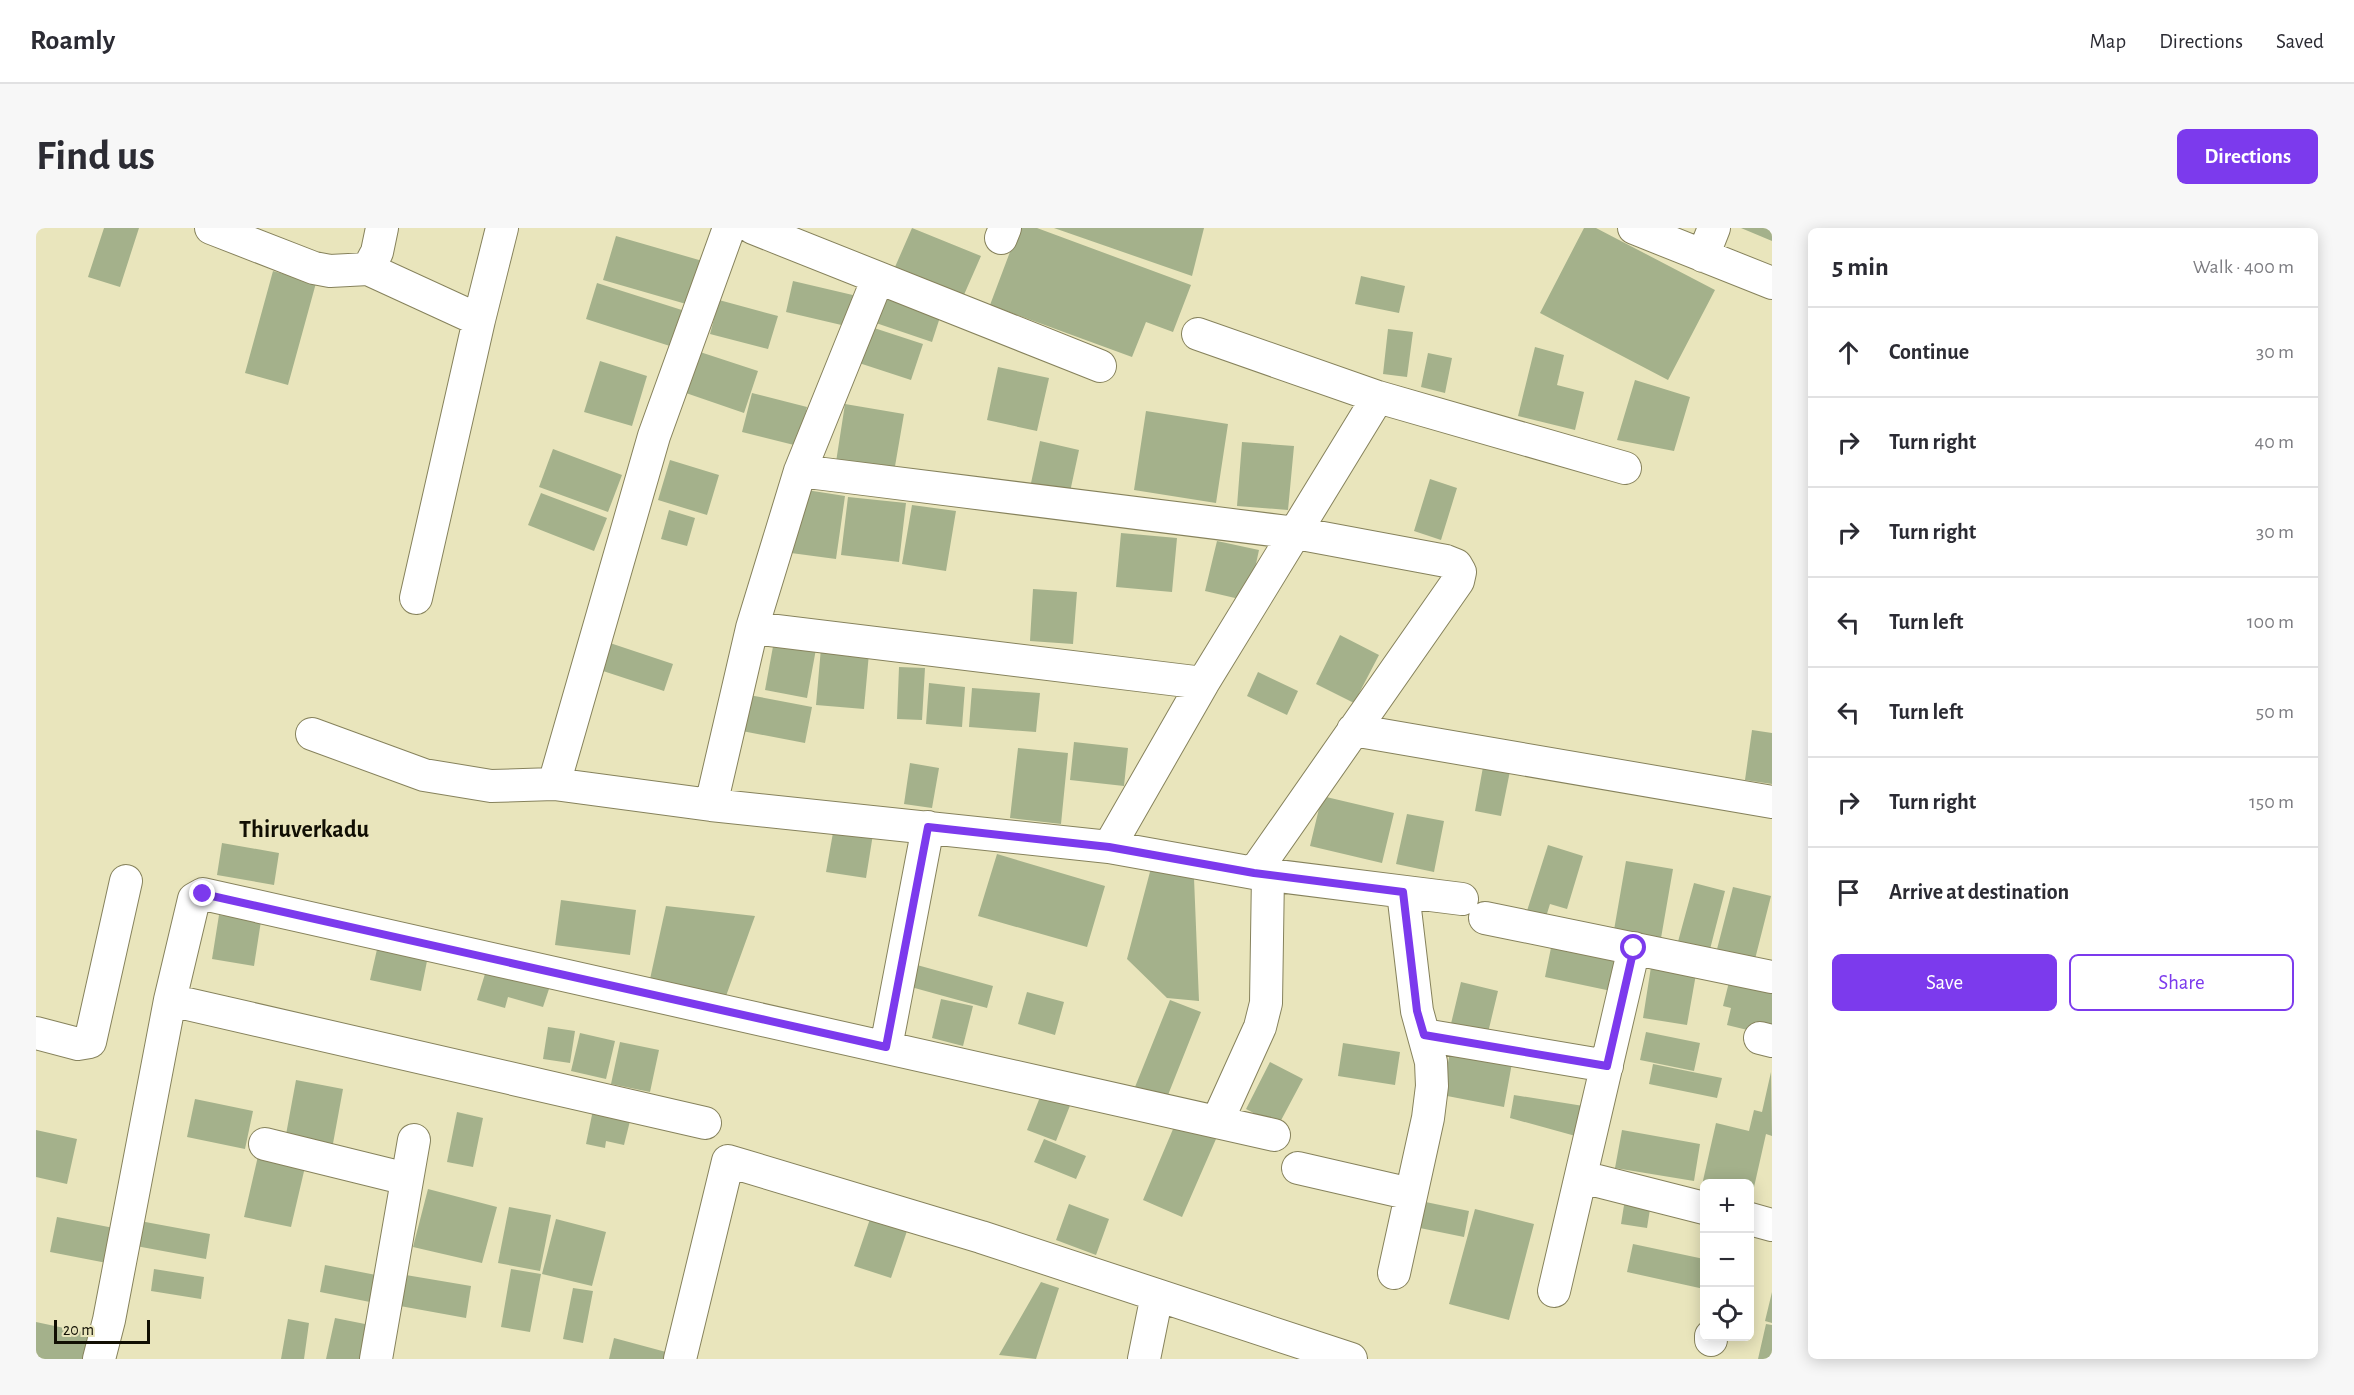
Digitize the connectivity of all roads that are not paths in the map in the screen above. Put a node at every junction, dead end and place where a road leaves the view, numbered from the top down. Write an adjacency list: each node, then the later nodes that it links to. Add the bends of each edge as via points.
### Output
1 (212, 228): 8 (street, via 314,268)
2 (382, 228): 8 (street, via 378,252)
3 (502, 228): 11 (street)
4 (729, 228): 23 (street, via 654,436)
5 (753, 228): 9 (street)
6 (1634, 228): 7 (street)
7 (1709, 242): 10 (street)
8 (368, 269): 11 (street)
9 (878, 278): 13 (street); 16 (street)
10 (1772, 283)
11 (479, 320): 18 (street)
12 (1198, 334): 14 (street)
13 (1100, 366)
14 (1378, 397): 15 (street); 17 (street)
15 (1625, 468)
16 (800, 471): 17 (street); 19 (street)
17 (1296, 533): 20 (street); 21 (street, via 1446,561 1456,565 1460,572 1458,581)
18 (416, 598)
19 (752, 628): 20 (street); 25 (street)
20 (1203, 682): 27 (street)
21 (1353, 730): 24 (street); 28 (street)
22 (312, 734): 23 (street, via 424,775 491,786)
23 (554, 784): 25 (street)
24 (1772, 802)
25 (711, 805): 26 (street)
26 (928, 827): 27 (street); 36 (street)
27 (1109, 847): 28 (street)
28 (1261, 874): 30 (street); 38 (street, via 1266,1003 1256,1037)
29 (126, 881): 34 (street, via 90,1042 78,1044)
30 (1403, 892): 31 (street); 35 (street, via 1417,1011)
31 (1634, 948): 32 (street); 37 (street)
32 (1772, 977)
33 (170, 1000): 36 (street, via 194,899 203,894); 39 (street); 54 (street)
34 (36, 1033)
35 (1424, 1035): 37 (street); 46 (street, via 1432,1086)
36 (886, 1047): 38 (street)
37 (1607, 1066): 44 (street)
38 (1217, 1122): 40 (street)
39 (705, 1123)
40 (1274, 1135)
41 (414, 1140): 45 (street)
42 (265, 1144): 45 (street)
43 (1298, 1168): 46 (street)
44 (1582, 1177): 47 (street); 51 (street)
45 (407, 1179): 55 (street)
46 (1411, 1194): 50 (street)
47 (1700, 1207)
48 (1754, 1220): 49 (street)
49 (1772, 1225)
50 (1394, 1273)
51 (1554, 1291)
52 (1157, 1295): 53 (street); 56 (street, via 728,1161); 57 (street)
53 (1279, 1347): 58 (street)
54 (99, 1359)
55 (376, 1359)
56 (680, 1359)
57 (1144, 1359)
58 (1350, 1359)

